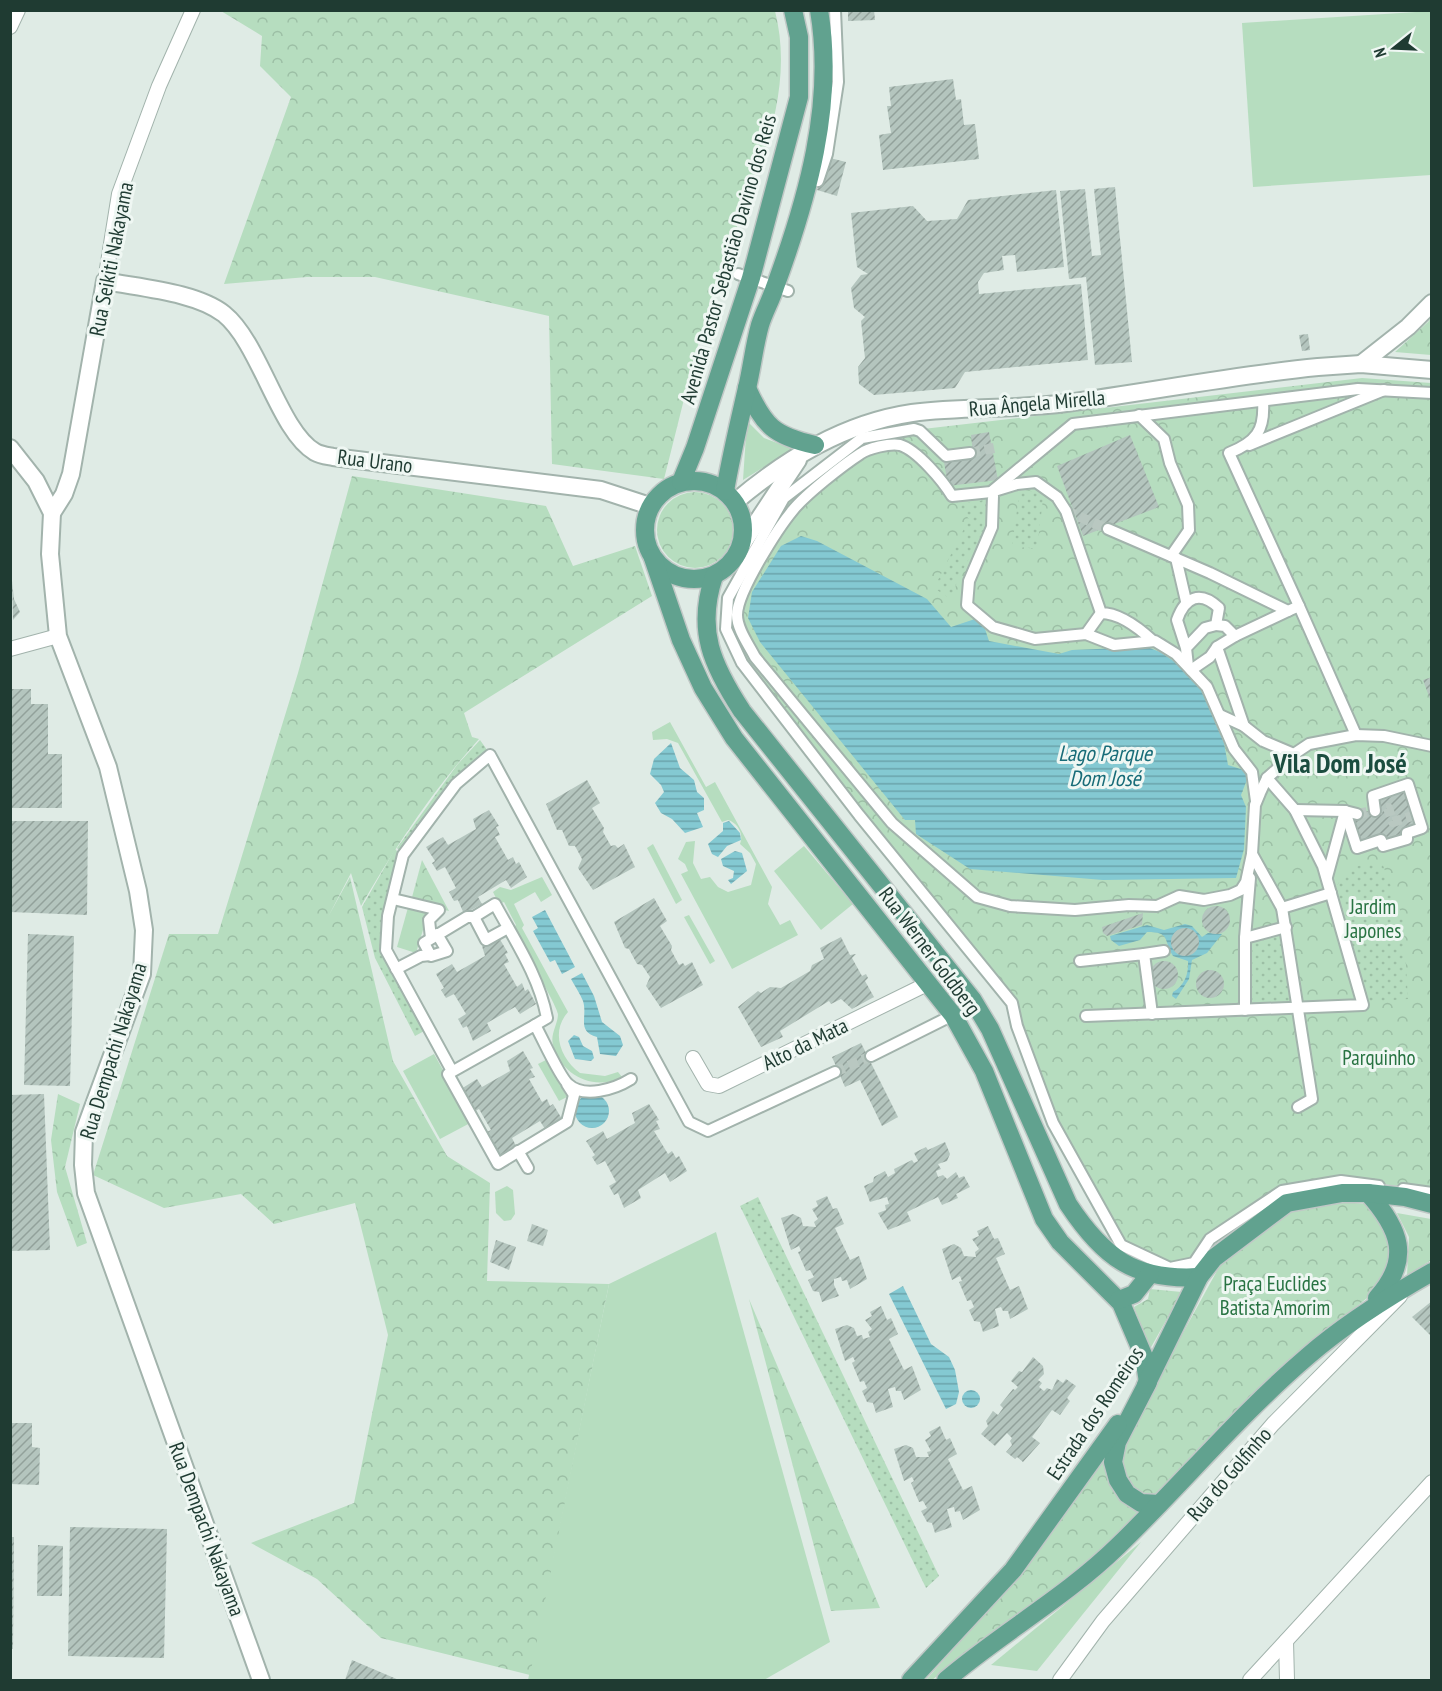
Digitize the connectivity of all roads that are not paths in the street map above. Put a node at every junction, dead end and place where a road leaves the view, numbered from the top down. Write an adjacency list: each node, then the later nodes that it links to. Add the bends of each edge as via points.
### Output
1 (18, 10): 6 (street)
2 (193, 10): 9 (street, Rua Seikiti Nakayama, via 159,86 119,194)
3 (793, 10): 8 (main road, Avenida Pastor Sebastião Davino dos Reis, via 799,37 799,97)
4 (819, 10): 10 (main road, via 823,94 818,137)
5 (835, 10): 7 (street, via 838,82 827,154)
6 (10, 27)
7 (818, 181)
8 (744, 276): 10 (street); 23 (main road, Avenida Pastor Sebastião Davino dos Reis, via 695,448)
9 (105, 281): 26 (street, Rua Urano, via 201,301 226,316 240,332 295,430 315,452 601,490); 27 (street, Rua Seikiti Nakayama, via 71,474)
10 (782, 289): 14 (main road, via 760,326)
11 (1431, 303): 12 (street)
12 (1361, 364): 13 (street, Rua Ângela Mirella); 21 (street, Rua Ângela Mirella, via 1299,369 1044,406 914,413 869,423)
13 (1431, 370)
14 (747, 388): 21 (main road, via 767,426); 25 (main road, via 734,434)
15 (1384, 390): 16 (street); 17 (street, via 1358,389); 19 (street)
16 (1431, 393)
17 (1263, 401): 18 (street); 19 (street, via 1264,423)
18 (1139, 415): 24 (street, via 1073,424); 30 (street, via 1164,439 1188,505 1190,530)
19 (1246, 446): 34 (street, via 1229,453)
20 (10, 448): 27 (street, via 36,481)
21 (808, 450): 25 (street, Rua Ângela Mirella); 29 (street)
22 (970, 453): 90 (street, via 946,456 914,429 862,438 784,498 729,598 726,629 742,663 1011,1003 1053,1123 1121,1245 1170,1268 1194,1263 1210,1239 1282,1191 1341,1181)
23 (681, 482): 25 (main road, via 704,482); 26 (main road, via 663,491)
24 (991, 492): 35 (street, via 1036,482 1057,497 1066,511); 37 (street, via 992,527 969,581 967,605 993,627 1035,639); 58 (street, via 952,496 942,480 899,445 862,452 794,509 748,584 737,614 755,657 892,823 977,897 1010,906 1075,910 1129,904 1157,906 1179,896 1219,899 1240,890 1246,882)
25 (730, 496): 29 (main road, via 741,515)
26 (650, 506): 31 (main road, via 644,532)
27 (52, 513): 38 (street, Rua Dempachi Nakayama, via 50,554)
28 (1108, 529): 30 (street)
29 (741, 546): 32 (main road, via 726,568)
30 (1174, 557): 33 (street); 34 (street)
31 (653, 558): 32 (main road, via 680,578); 73 (main road, Rua Werner Goldberg, via 681,640 703,688 734,738)
32 (714, 576): 93 (main road, Rua Werner Goldberg, via 706,598 707,641 727,689 972,999 990,1029 1068,1204 1083,1227 1109,1255)
33 (1186, 602): 36 (street, via 1194,598 1211,600 1219,608); 42 (street, via 1177,620)
34 (1293, 608): 39 (street); 47 (street)
35 (1101, 613): 37 (street); 40 (street, via 1113,613)
36 (1216, 625): 39 (street, via 1225,626); 42 (street, via 1205,628)
37 (1086, 634): 40 (street, via 1114,645)
38 (58, 636): 43 (street); 102 (street, Rua Dempachi Nakayama, via 108,767 144,930 142,974 84,1132 86,1193)
39 (1235, 636): 41 (street)
40 (1152, 641): 44 (street, via 1176,654)
41 (1217, 647): 44 (street, via 1210,657); 46 (street)
42 (1186, 648): 44 (street)
43 (10, 649)
44 (1189, 668): 45 (street, via 1207,687)
45 (1220, 715): 46 (street); 51 (street, via 1234,749 1252,772)
46 (1244, 726): 49 (street, via 1263,741)
47 (1356, 735): 48 (street, via 1384,736); 49 (street, via 1309,744)
48 (1431, 746)
49 (1294, 754): 50 (street)
50 (1267, 778): 51 (street); 52 (street)
51 (1256, 801): 58 (street)
52 (1295, 810): 54 (street); 59 (street)
53 (1431, 810): 57 (street)
54 (1345, 811): 56 (street); 57 (street, via 1357,848 1381,840 1383,846 1407,839 1407,833 1422,828); 59 (street)
55 (1375, 811): 57 (street, via 1373,796 1408,784)
56 (1356, 814)
57 (1416, 815)
58 (1252, 854): 62 (street); 67 (street)
59 (1327, 878): 60 (street)
60 (1331, 893): 62 (street); 74 (street, via 1363,1005)
61 (393, 899): 66 (street, via 439,910 429,920); 72 (street, via 386,950); 83 (street, via 403,855 456,784 490,755 689,1122 708,1131)
62 (1282, 908): 64 (street)
63 (474, 917): 65 (street, via 486,940); 65 (street, via 495,904); 66 (street, via 467,917)
64 (1286, 927): 67 (street); 74 (street)
65 (508, 928): 79 (street, via 531,968 544,1003 547,1018)
66 (434, 936): 70 (street, via 424,942); 70 (street, via 447,951)
67 (1245, 938): 75 (street)
68 (1164, 951): 69 (street)
69 (1144, 954): 71 (street); 76 (street)
70 (430, 955): 72 (street)
71 (1080, 961)
72 (396, 969): 82 (street)
73 (929, 982): 77 (main road, Rua Werner Goldberg); 81 (street, Alto da Mata, via 719,1086 708,1084)
74 (1299, 1008): 75 (street); 86 (street, via 1312,1099)
75 (1245, 1010): 76 (street)
76 (1152, 1014): 78 (street)
77 (953, 1015): 80 (street); 96 (main road, Rua Werner Goldberg, via 980,1062 1044,1219 1060,1242)
78 (1086, 1016)
79 (536, 1024): 82 (street); 85 (street)
80 (871, 1056)
81 (693, 1058)
82 (452, 1071): 87 (street, via 447,1074 498,1164)
83 (835, 1071)
84 (631, 1079): 85 (street, via 603,1090)
85 (567, 1084): 87 (street, via 574,1095 567,1122)
86 (1299, 1107)
87 (518, 1152): 88 (street)
88 (528, 1168)
89 (1368, 1193): 91 (main road, Estrada dos Romeiros); 94 (main road, Estrada dos Romeiros, via 1342,1193 1287,1203 1214,1258); 97 (main road, via 1393,1228 1398,1266 1390,1283)
90 (1431, 1193)
91 (1431, 1204)
92 (1431, 1272): 95 (main road)
93 (1150, 1274): 94 (main road, Rua Werner Goldberg, via 1176,1279); 96 (main road, via 1134,1294)
94 (1199, 1277): 98 (main road, Estrada dos Romeiros)
95 (1414, 1282): 97 (main road); 105 (street, Rua do Golfinho, via 1273,1424 1102,1621)
96 (1119, 1300): 98 (main road, Rua Werner Goldberg, via 1136,1336)
97 (1364, 1312): 100 (main road, via 1307,1357)
98 (1148, 1382): 100 (main road, via 1117,1442 1113,1462 1127,1494 1141,1503); 103 (main road, Estrada dos Romeiros, via 1013,1570)
99 (1431, 1482): 101 (street)
100 (1159, 1504): 104 (main road, via 1089,1572)
101 (1286, 1641): 106 (street); 107 (street)
102 (261, 1680)
103 (912, 1680)
104 (946, 1680)
105 (1060, 1680)
106 (1250, 1680)
107 (1287, 1680)

